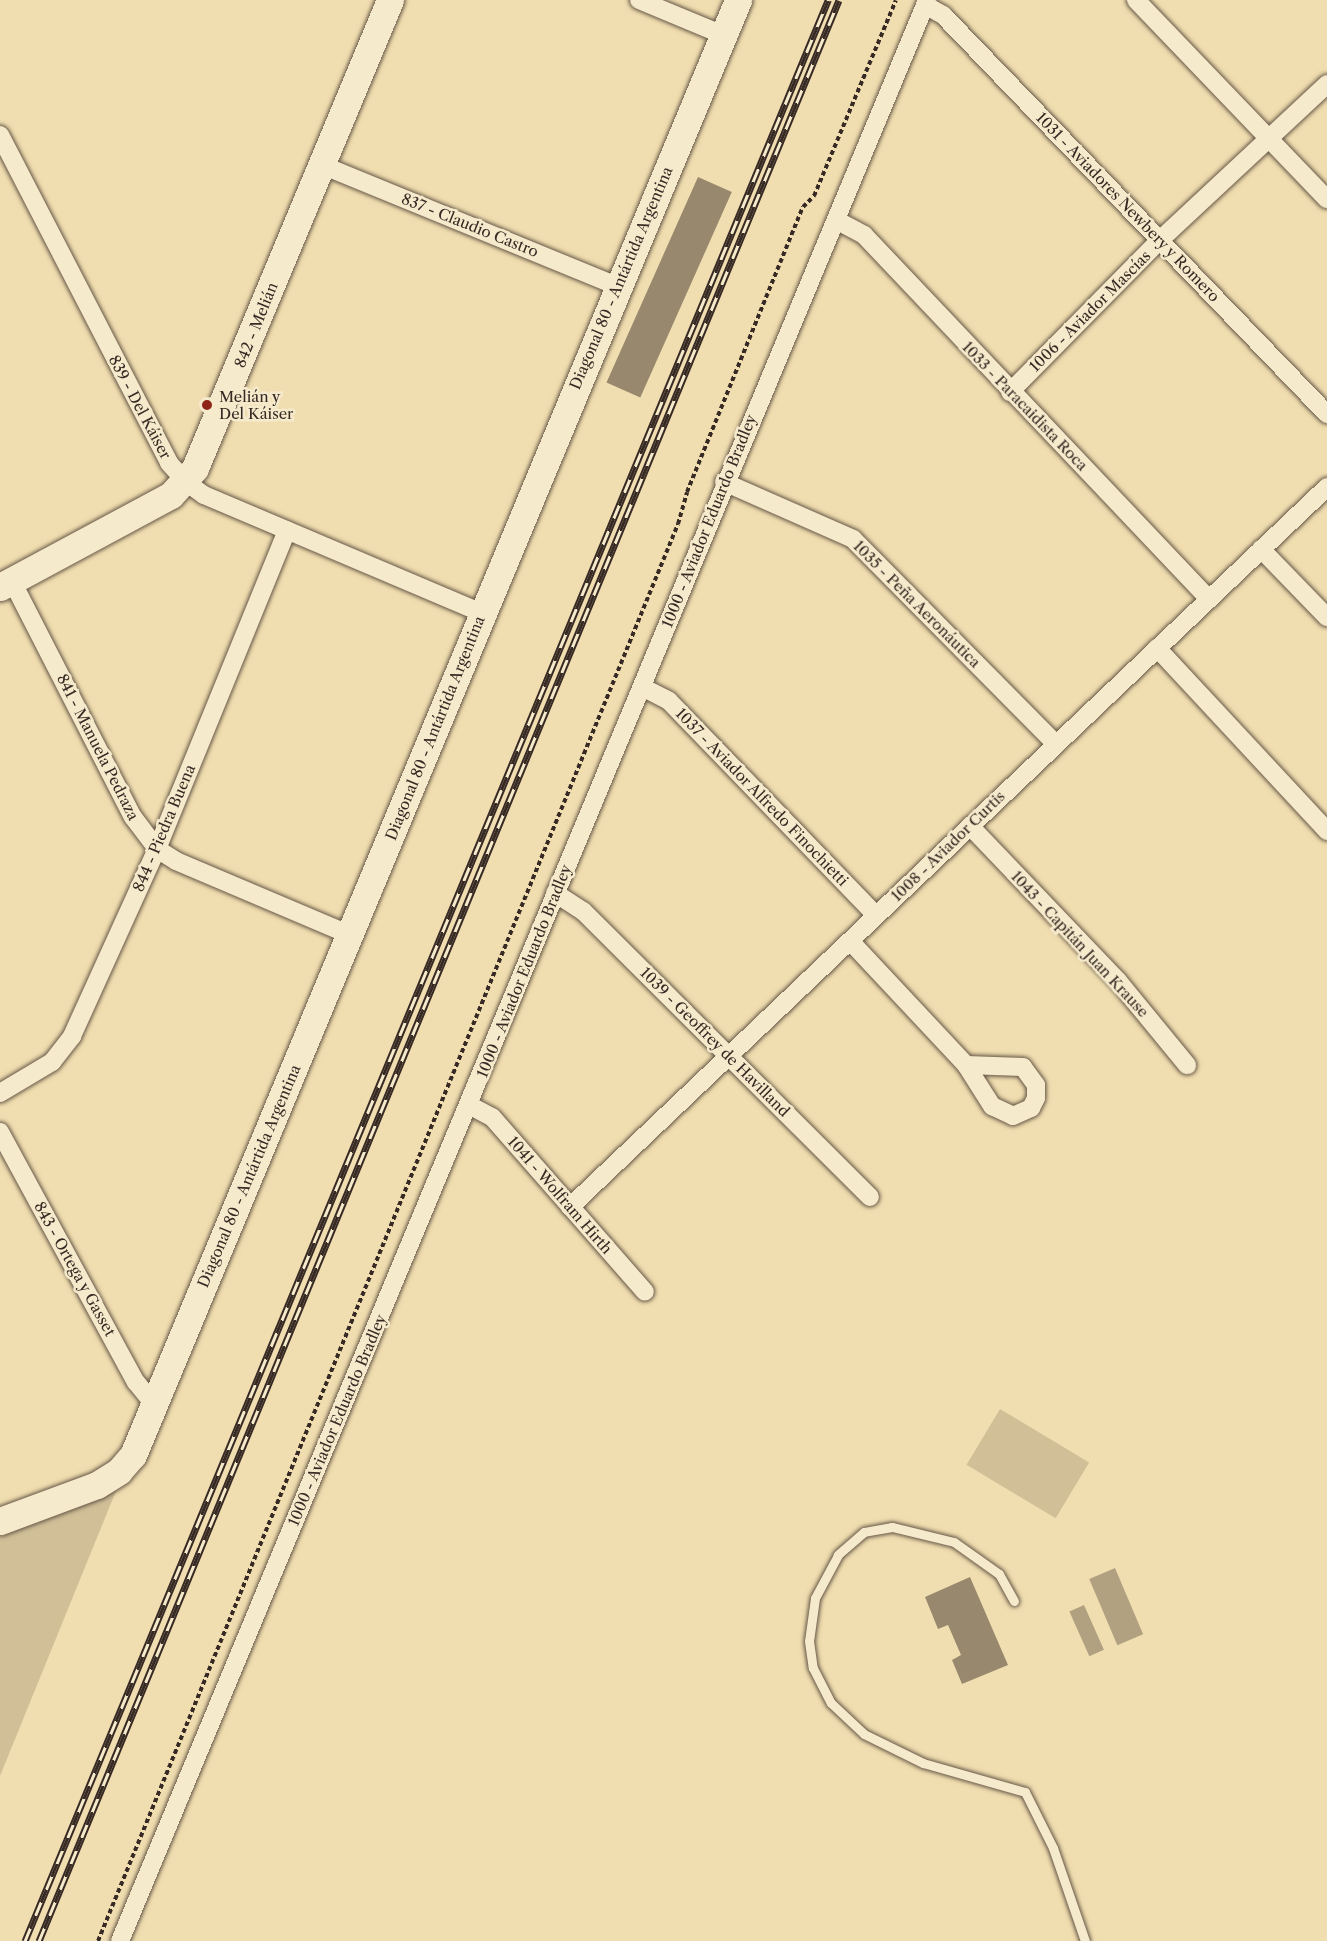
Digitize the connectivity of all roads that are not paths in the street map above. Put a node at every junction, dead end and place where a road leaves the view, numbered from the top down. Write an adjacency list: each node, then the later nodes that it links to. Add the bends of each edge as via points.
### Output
1 (390, 0): 10 (main road, 842 - Melián)
2 (639, 0): 6 (street)
3 (738, 0): 6 (main road, Diagonal 80 - Antártida Argentina)
4 (1136, 0): 8 (street)
5 (926, 3): 12 (street, 1000 - Aviador Eduardo Bradley); 13 (street, 1031 - Aviadores Newbery y Romero, via 943,15)
6 (723, 35): 14 (main road, Diagonal 80 - Antártida Argentina)
7 (1327, 84): 8 (street, 1006 - Aviador Mascías)
8 (1269, 138): 11 (street); 13 (street, 1006 - Aviador Mascías)
9 (3, 147): 17 (street, 839 - Del Káiser, via 169,463)
10 (322, 165): 14 (street, 837 - Claudio Castro); 17 (main road, 842 - Melián, via 206,447)
11 (1327, 199)
12 (836, 220): 15 (street, 1033 - Paracaidista Roca, via 864,235); 18 (street, 1000 - Aviador Eduardo Bradley)
13 (1160, 240): 15 (street, 1006 - Aviador Mascías); 16 (street, 1031 - Aviadores Newbery y Romero)
14 (617, 286): 24 (main road, Diagonal 80 - Antártida Argentina)
15 (1011, 392): 23 (street, 1033 - Paracaidista Roca)
16 (1327, 414)
17 (186, 482): 20 (street, 839 - Del Káiser, via 204,495); 22 (main road, 842 - Melián, via 171,495)
18 (724, 482): 27 (street, 1000 - Aviador Eduardo Bradley); 28 (street, 1035 - Peña Aeronáutica, via 853,539)
19 (1327, 487): 21 (street, 1008 - Aviador Curtis)
20 (287, 531): 24 (street, 839 - Del Káiser); 31 (street, 844 - Piedra Buena)
21 (1261, 549): 23 (street, 1008 - Aviador Curtis); 25 (street)
22 (6, 584): 31 (street, 841 - Manuela Pedraza, via 133,817)
23 (1209, 599): 26 (street, 1008 - Aviador Curtis)
24 (482, 613): 34 (main road, Diagonal 80 - Antártida Argentina)
25 (1327, 616)
26 (1157, 648): 28 (street, 1008 - Aviador Curtis); 30 (street)
27 (642, 687): 32 (street, 1000 - Aviador Eduardo Bradley); 33 (street, 1037 - Aviador Alfredo Finochietti, via 669,700)
28 (1054, 743): 29 (street, 1008 - Aviador Curtis)
29 (970, 826): 33 (street, 1008 - Aviador Curtis); 38 (street, 1043 - Capitán Juan Krause, via 1118,981)
30 (1327, 831)
31 (157, 849): 34 (street, 841 - Manuela Pedraza, via 176,861); 39 (street, 844 - Piedra Buena, via 62,1054 38,1073)
32 (555, 893): 36 (street, 1039 - Geoffrey de Havilland, via 583,911); 40 (street, 1000 - Aviador Eduardo Bradley)
33 (876, 915): 35 (street, 1008 - Aviador Curtis)
34 (350, 935): 45 (main road, Diagonal 80 - Antártida Argentina)
35 (851, 942): 36 (street, 1008 - Aviador Curtis); 37 (street)
36 (728, 1056): 42 (street, 1039 - Geoffrey de Havilland); 43 (street, 1008 - Aviador Curtis)
37 (966, 1065)
38 (1187, 1065)
39 (0, 1093)
40 (469, 1105): 43 (street, 1041 - Wolfram Hirth, via 492,1117); 48 (street, 1000 - Aviador Eduardo Bradley)
41 (0, 1132): 45 (street, 843 - Ortega y Gasset, via 136,1382)
42 (870, 1197)
43 (570, 1207): 44 (street, 1041 - Wolfram Hirth)
44 (645, 1292)
45 (153, 1403): 46 (main road, Diagonal 80 - Antártida Argentina, via 133,1455 119,1471 97,1485)
46 (0, 1521)
47 (1014, 1601): 49 (lane, via 999,1574 954,1542 892,1527 864,1532 838,1555 815,1598 809,1641 813,1668 831,1703 864,1734 923,1763 1025,1792 1053,1848)
48 (120, 1941)
49 (1085, 1941)

